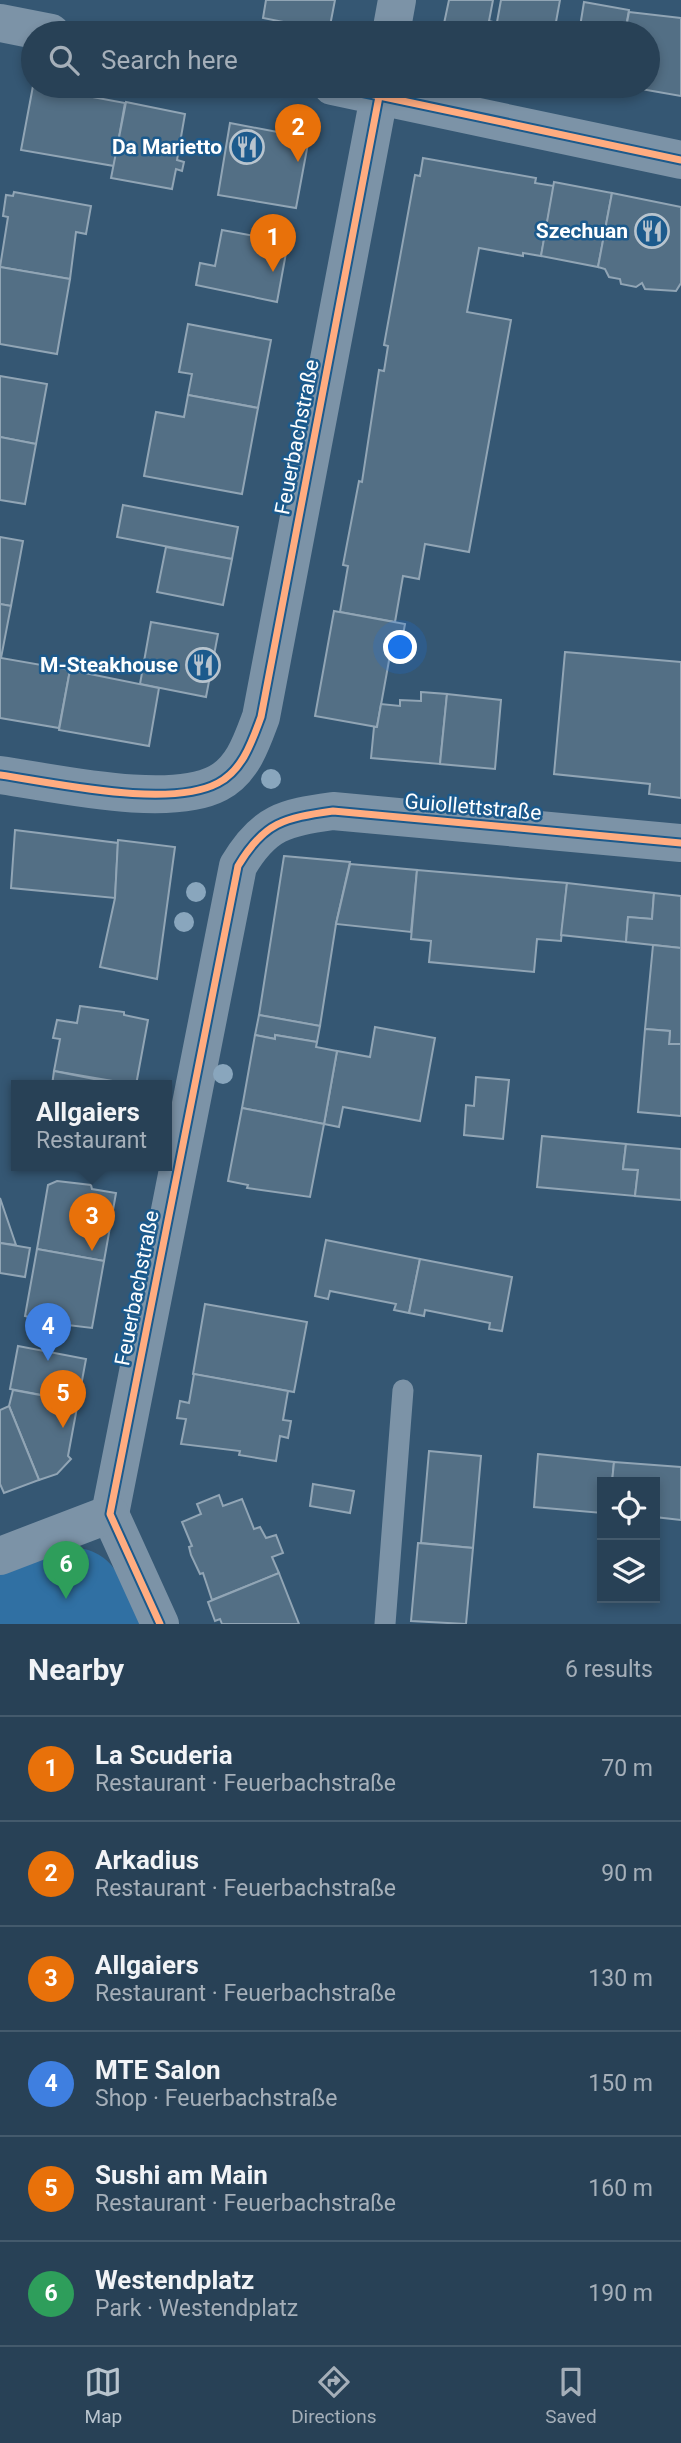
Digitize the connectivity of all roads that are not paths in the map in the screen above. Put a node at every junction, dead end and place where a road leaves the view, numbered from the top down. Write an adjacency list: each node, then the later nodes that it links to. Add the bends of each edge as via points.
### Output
1 (397, 0): 2 (street)
2 (393, 21)
3 (0, 23): 4 (street)
4 (21, 27)
5 (379, 98): 8 (street, Feuerbachstraße, via 261,717 245,757 219,783 155,796)
6 (415, 98): 7 (street)
7 (681, 160)
8 (0, 775)
9 (264, 830): 10 (street, Guiollettstraße, via 291,817 333,811); 12 (street, Feuerbachstraße, via 238,866)
10 (681, 843)
11 (403, 1390): 15 (lane)
12 (110, 1514): 13 (street); 14 (street)
13 (0, 1556)
14 (160, 1624)
15 (385, 1624)

